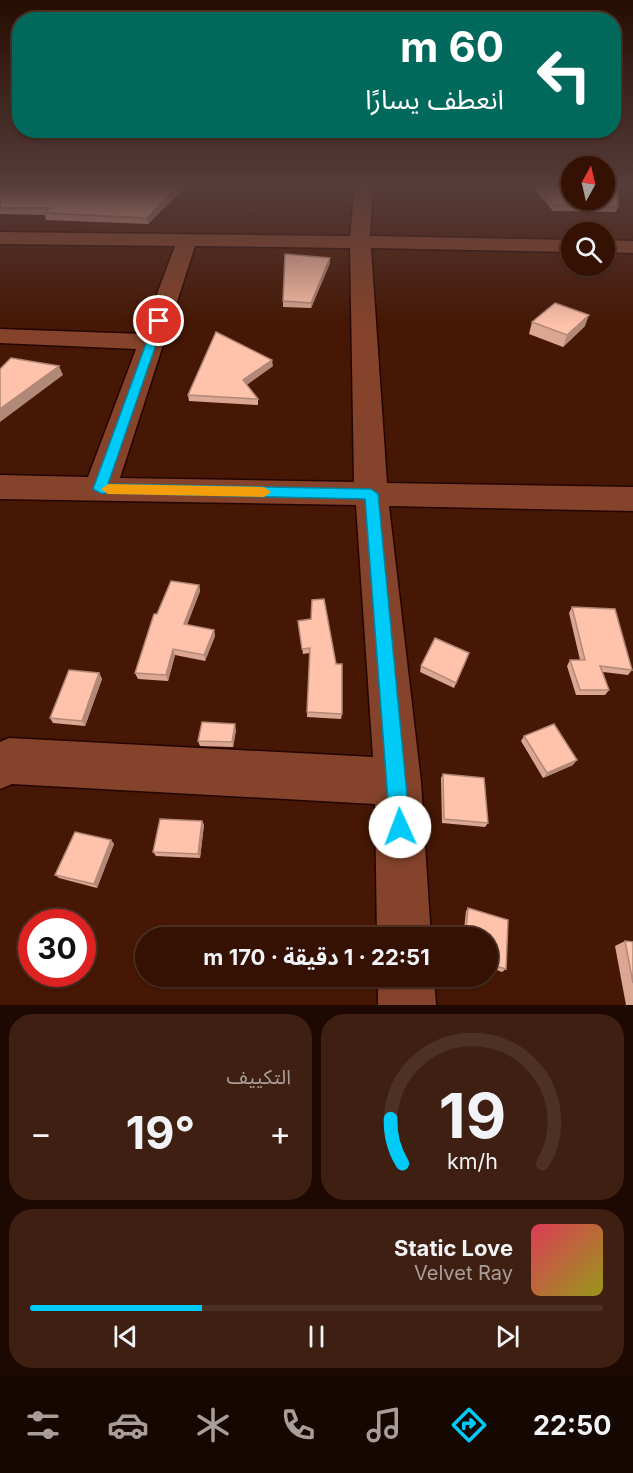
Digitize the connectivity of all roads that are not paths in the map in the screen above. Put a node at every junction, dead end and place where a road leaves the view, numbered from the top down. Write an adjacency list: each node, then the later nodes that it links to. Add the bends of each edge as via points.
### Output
1 (361, 232): 4 (street)
2 (0, 238): 3 (street)
3 (187, 240): 4 (street); 9 (street)
4 (360, 242): 5 (street); 12 (street)
5 (561, 246)
6 (615, 246): 7 (street)
7 (633, 247)
8 (0, 336): 9 (street)
9 (152, 342): 11 (street)
10 (0, 487): 11 (street)
11 (100, 489): 12 (street)
12 (371, 494): 13 (street); 15 (street)
13 (633, 499)
14 (0, 766): 15 (street, via 9,760)
15 (398, 782): 16 (street)
16 (404, 927)
17 (406, 987): 18 (street)
18 (407, 1005)

